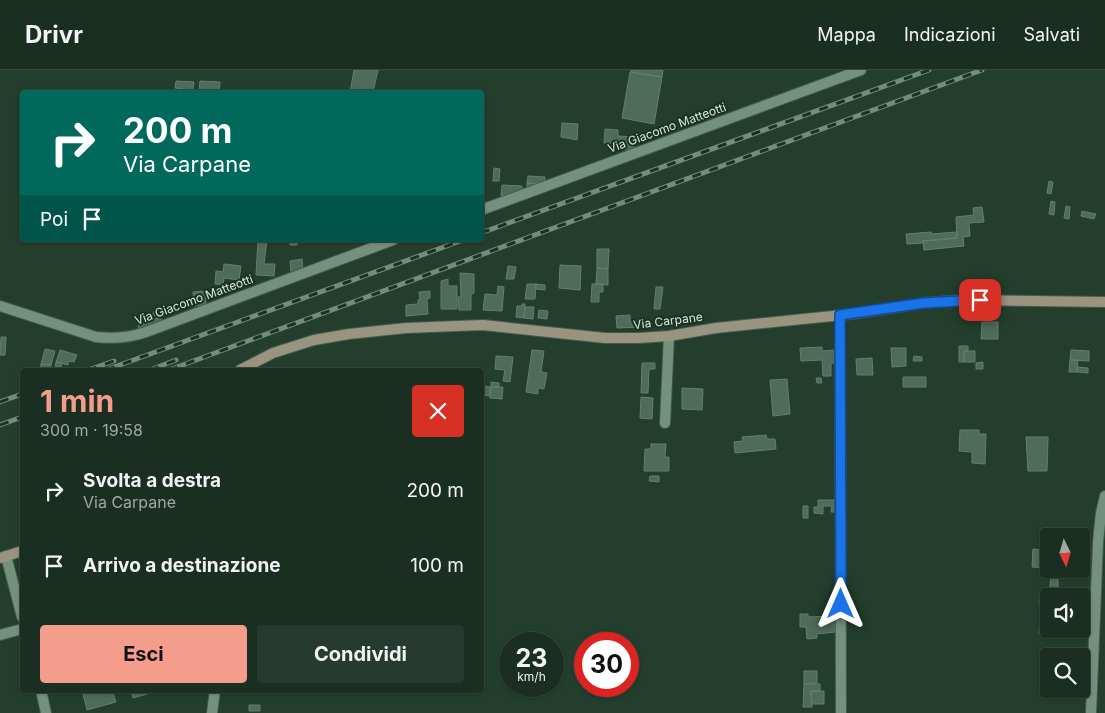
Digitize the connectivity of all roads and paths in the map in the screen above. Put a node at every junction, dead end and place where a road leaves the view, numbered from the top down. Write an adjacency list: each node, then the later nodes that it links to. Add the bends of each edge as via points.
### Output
1 (861, 70): 2 (street, Via Giacomo Matteotti)
2 (484, 209)
3 (388, 242): 5 (street, Via Giacomo Matteotti, via 126,338 96,337)
4 (1105, 302): 6 (street, Via Carpane, via 963,300)
5 (0, 306)
6 (840, 315): 7 (street, Via Carpane); 20 (street)
7 (669, 336): 8 (street, Via Carpane, via 605,338 483,325 406,328 314,340 273,353); 9 (street)
8 (243, 368)
9 (665, 422)
10 (1105, 496): 21 (street, via 1098,542)
11 (20, 552): 12 (street)
12 (3, 557): 13 (street)
13 (20, 610)
14 (20, 630): 15 (street)
15 (0, 635)
16 (42, 693): 18 (street)
17 (215, 693): 19 (street)
18 (46, 713)
19 (212, 713)
20 (841, 713)
21 (1091, 713)

